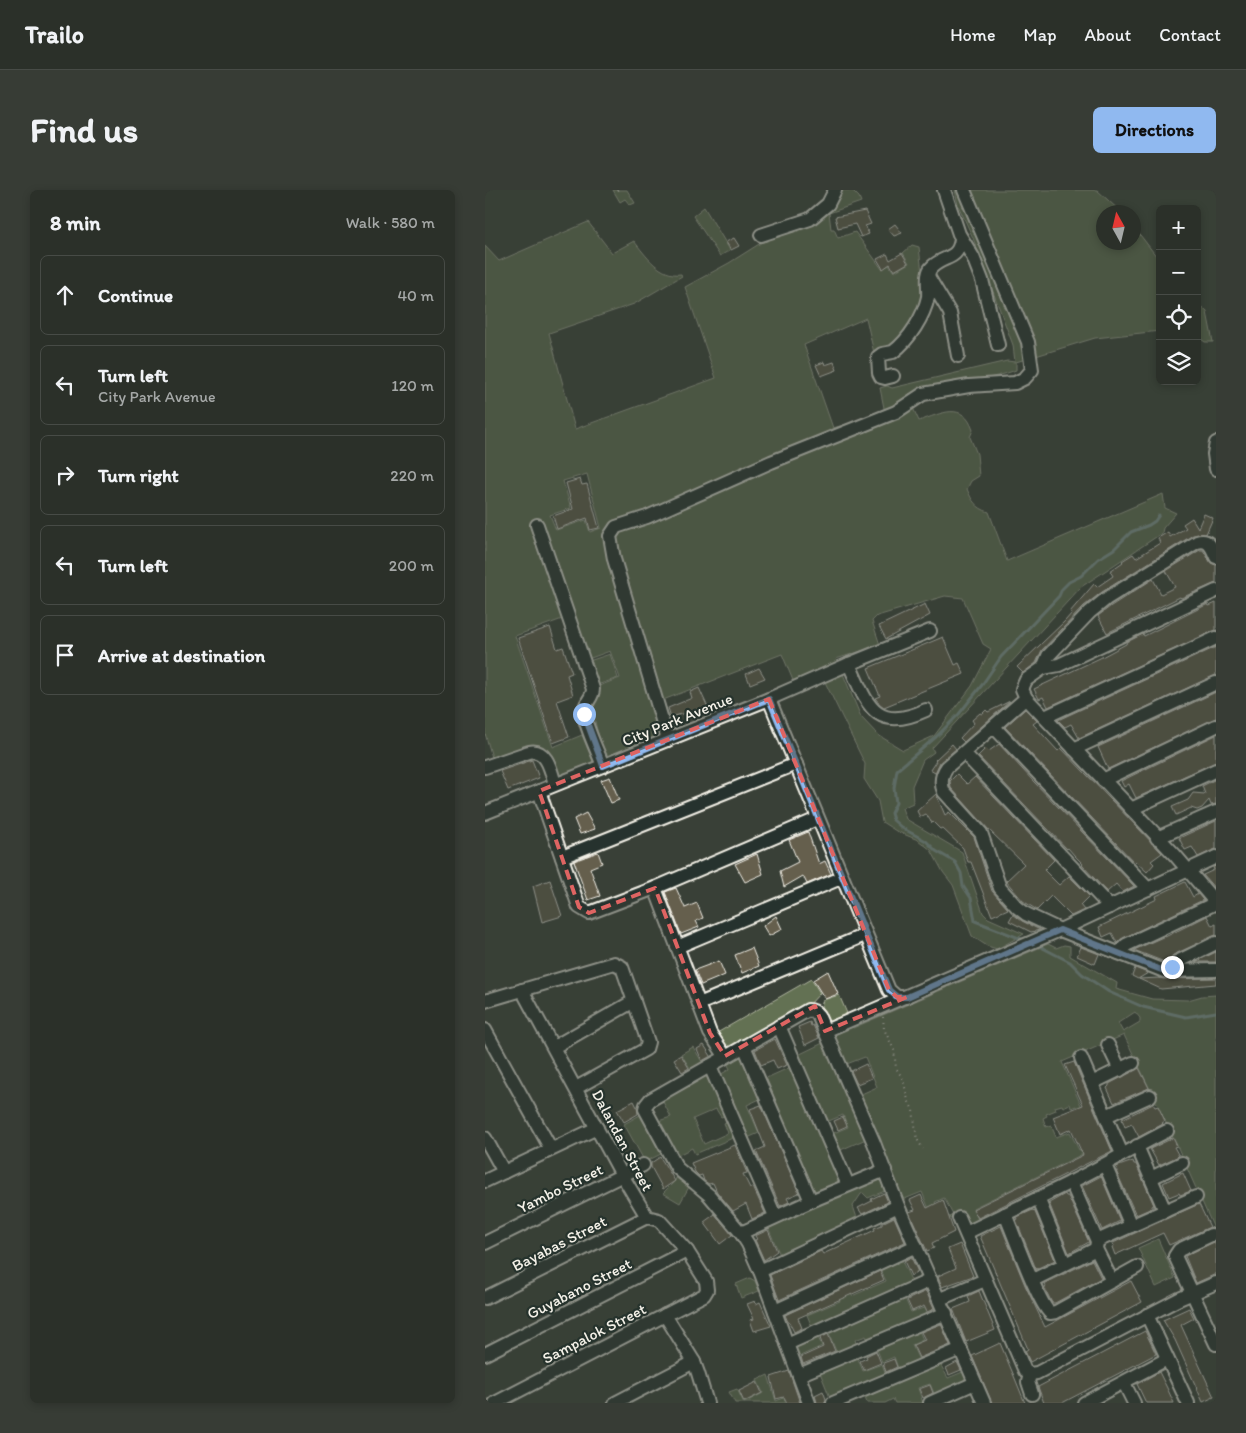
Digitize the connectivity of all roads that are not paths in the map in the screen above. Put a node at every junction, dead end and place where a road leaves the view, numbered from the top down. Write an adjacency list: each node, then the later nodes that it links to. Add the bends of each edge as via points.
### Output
1 (835, 190): 4 (street, via 827,204 814,216)
2 (944, 190): 5 (street)
3 (964, 190): 26 (street, via 1027,342 1032,370 1025,378 1015,383 923,394 896,412 647,517 616,527 610,536)
4 (761, 235)
5 (961, 239): 6 (street, via 957,252 932,266); 7 (street, via 982,280)
6 (928, 276): 8 (street, via 950,313); 9 (street, via 927,297 915,325 897,350 878,357 881,377)
7 (998, 345)
8 (958, 356)
9 (893, 376)
10 (1215, 450): 11 (street)
11 (1216, 469)
12 (537, 525): 30 (street, via 593,689 584,714)
13 (1216, 557): 18 (street, via 1208,543 1202,540 1148,571 1090,612 1048,656)
14 (1216, 591): 18 (street, via 1059,665)
15 (930, 631): 17 (street, City Park Avenue)
16 (1216, 638): 23 (street)
17 (849, 664): 21 (street, City Park Avenue); 22 (street, via 867,703 877,713 900,719)
18 (1043, 668): 20 (street, via 1024,683 1022,689)
19 (1216, 683): 27 (street)
20 (1026, 698): 23 (street); 25 (street)
21 (769, 699): 26 (street, City Park Avenue); 29 (street)
22 (926, 710)
23 (1045, 718): 27 (street)
24 (1216, 726): 33 (street)
25 (994, 727): 28 (street); 46 (street)
26 (668, 740): 30 (street, City Park Avenue)
27 (1074, 749): 33 (street)
28 (964, 753): 48 (street); 49 (street, via 946,769 942,782 944,792 981,833 1003,892 1026,914)
29 (796, 764): 39 (street); 41 (street)
30 (603, 766): 34 (street, City Park Avenue)
31 (485, 767): 34 (street, via 536,752 549,764)
32 (1216, 770): 36 (street)
33 (1103, 780): 36 (street)
34 (555, 784): 35 (street, City Park Avenue)
35 (539, 791): 38 (street, City Park Avenue); 41 (street)
36 (1131, 809): 40 (street)
37 (1216, 812): 40 (street)
38 (485, 813)
39 (817, 819): 44 (street); 45 (street)
40 (1157, 838): 43 (street)
41 (562, 857): 45 (street, via 579,907 589,913)
42 (1216, 857): 43 (street)
43 (1187, 871): 46 (street); 47 (street)
44 (841, 878): 50 (street); 52 (street)
45 (655, 888): 52 (street)
46 (1148, 889): 48 (street)
47 (1216, 903): 53 (street, via 1126,945)
48 (1109, 907): 49 (street)
49 (1060, 930): 53 (street); 57 (street)
50 (865, 935): 57 (street, via 889,990 897,997); 60 (street)
51 (1216, 943): 55 (street, via 1177,962)
52 (677, 948): 60 (street)
53 (1119, 953): 55 (street)
54 (1216, 970): 55 (street)
55 (1171, 972)
56 (522, 990): 58 (street); 59 (street, via 614,963 622,967); 66 (street, Dalandan Street)
57 (907, 997): 63 (street)
58 (485, 1001)
59 (634, 1001): 66 (street); 73 (street, via 648,1046)
60 (699, 1004): 67 (street, via 710,1033)
61 (779, 1026): 63 (street, via 811,1010 817,1013); 65 (street); 91 (street)
62 (485, 1030): 80 (street)
63 (825, 1031): 85 (street)
64 (1108, 1045): 71 (street)
65 (745, 1046): 67 (street); 94 (street)
66 (554, 1047): 73 (street, Dalandan Street)
67 (725, 1056): 70 (street)
68 (1081, 1058): 72 (street)
69 (1133, 1063): 71 (street)
70 (709, 1066): 98 (street); 102 (street, via 650,1100 645,1109 677,1168 703,1189)
71 (1119, 1070): 72 (street)
72 (1092, 1083): 75 (street)
73 (576, 1088): 76 (street, Dalandan Street)
74 (1150, 1096): 75 (street)
75 (1106, 1116): 81 (street)
76 (597, 1128): 80 (street); 87 (street, Dalandan Street)
77 (1167, 1131): 79 (street)
78 (485, 1138): 86 (street)
79 (1137, 1146): 81 (street); 88 (street)
80 (551, 1149): 86 (street)
81 (1122, 1154): 83 (street)
82 (1182, 1163): 88 (street)
83 (1105, 1165): 90 (street); 101 (street)
84 (643, 1166): 87 (street, Yambo Street)
85 (885, 1170): 91 (street); 95 (street)
86 (504, 1172): 89 (street)
87 (622, 1176): 99 (street, Dalandan Street); 105 (street, Yambo Street)
88 (1151, 1178): 96 (street)
89 (485, 1182)
90 (1071, 1182): 93 (street); 106 (street)
91 (847, 1185): 94 (street)
92 (1196, 1197): 96 (street)
93 (1038, 1198): 97 (street); 109 (street)
94 (811, 1200): 98 (street)
95 (898, 1206): 107 (street); 111 (street)
96 (1165, 1211): 101 (street)
97 (1005, 1214): 103 (street); 114 (street)
98 (775, 1216): 102 (street)
99 (647, 1217): 108 (street, Dalandan Street, via 659,1220); 119 (street, Bayabas Street)
100 (959, 1218): 103 (street)
101 (1131, 1226): 106 (street)
102 (741, 1233): 111 (street)
103 (966, 1233): 113 (street)
104 (1211, 1235): 118 (street, via 1176,1253)
105 (485, 1243)
106 (1096, 1245): 109 (street); 115 (street)
107 (916, 1246): 112 (street); 121 (street)
108 (687, 1251): 117 (street, Dalandan Street, via 706,1281); 128 (street, Guyabano Street)
109 (1065, 1264): 114 (street)
110 (1137, 1267): 115 (street)
111 (760, 1271): 121 (street)
112 (931, 1280): 120 (street); 126 (street)
113 (985, 1280): 120 (street); 131 (street, via 1025,1371)
114 (1033, 1280): 115 (street, via 1050,1313)
115 (1112, 1281)
116 (1216, 1283): 118 (street)
117 (707, 1290): 123 (street, Sampalok Street, via 704,1295)
118 (1192, 1294): 124 (street); 125 (street)
119 (485, 1298)
120 (940, 1299): 122 (street)
121 (775, 1311): 126 (street)
122 (946, 1313): 127 (street); 132 (street)
123 (665, 1316): 130 (street); 136 (street, Sampalok Street)
124 (1147, 1316): 129 (street); 131 (street)
125 (1215, 1340)
126 (787, 1344): 132 (street)
127 (961, 1349): 133 (street); 140 (street)
128 (485, 1354)
129 (1167, 1359): 134 (street); 145 (street)
130 (693, 1362): 137 (street); 138 (street)
131 (1030, 1374): 135 (street, via 1028,1382)
132 (799, 1375): 139 (street)
133 (975, 1383): 141 (street); 142 (street)
134 (1124, 1383): 143 (street); 144 (street)
135 (1032, 1394)
136 (495, 1403)
137 (615, 1403)
138 (707, 1403)
139 (809, 1403)
140 (833, 1403)
141 (930, 1403)
142 (983, 1403)
143 (1084, 1403)
144 (1134, 1403)
145 (1188, 1403)

